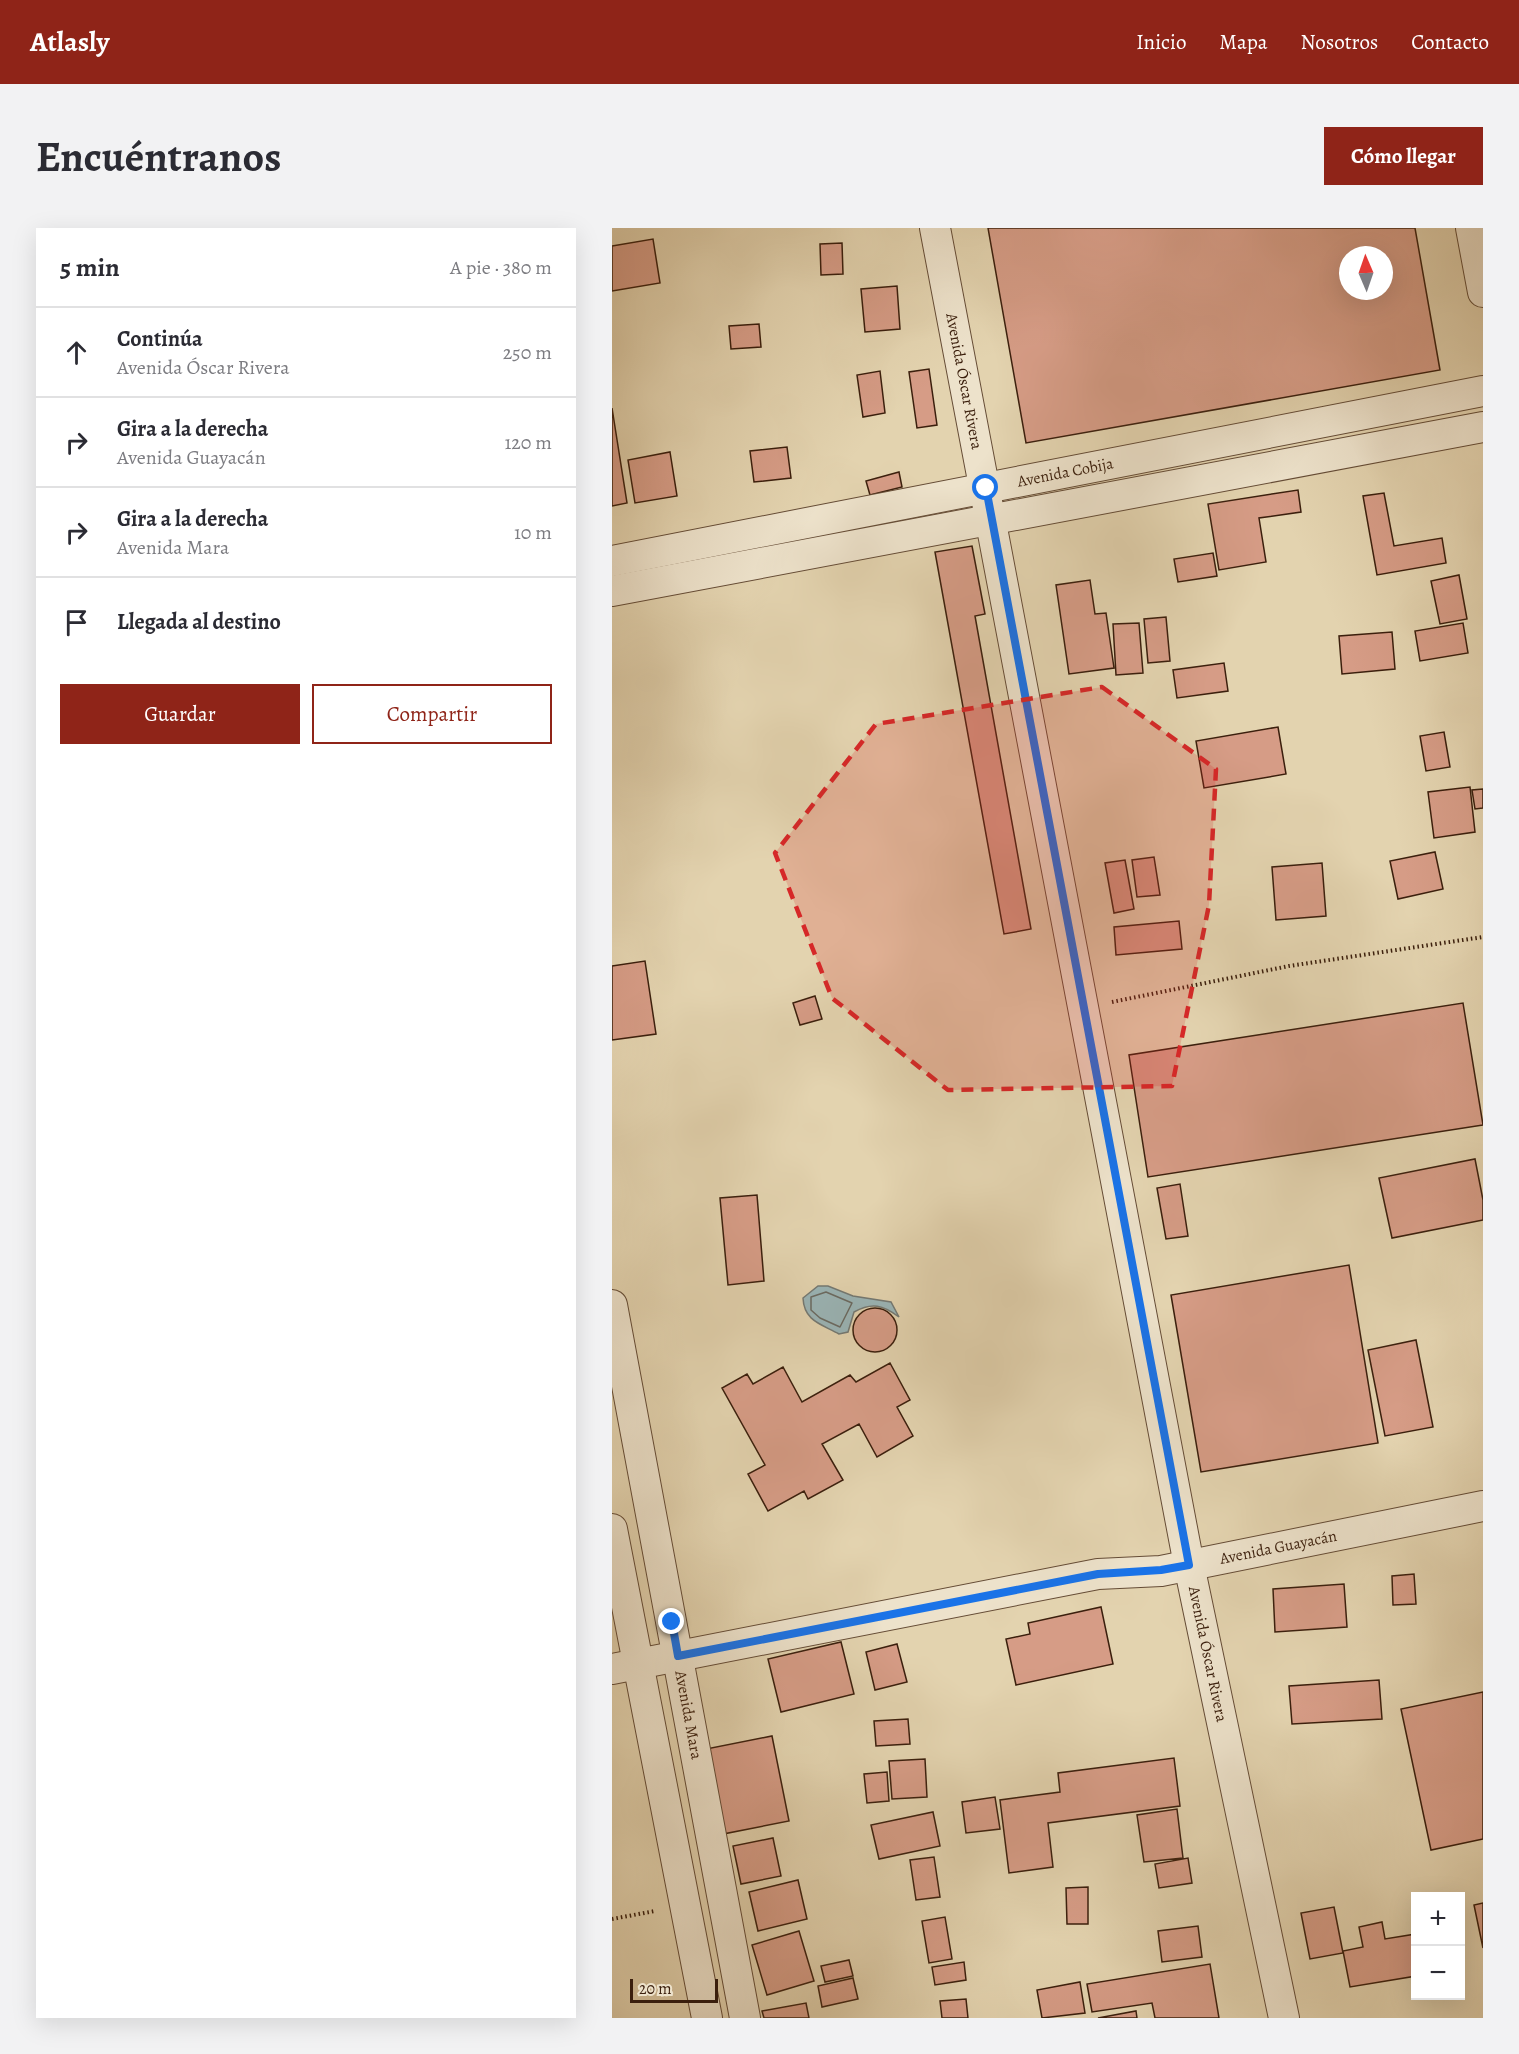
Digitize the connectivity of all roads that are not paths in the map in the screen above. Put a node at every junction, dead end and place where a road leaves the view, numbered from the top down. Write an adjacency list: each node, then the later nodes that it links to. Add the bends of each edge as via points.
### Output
1 (935, 228): 6 (street, Avenida Óscar Rivera)
2 (1471, 228): 3 (street)
3 (1483, 292)
4 (1483, 391): 6 (street, Avenida Cobija)
5 (1483, 428): 7 (street, Avenida Cobija)
6 (986, 488): 7 (street, Avenida Óscar Rivera); 8 (street, Avenida Cobija)
7 (993, 520): 9 (street, Avenida Cobija); 13 (street, Avenida Óscar Rivera)
8 (612, 561)
9 (612, 591)
10 (612, 1305): 14 (street, Avenida Mara)
11 (1483, 1506): 13 (street, Avenida Guayacán)
12 (612, 1529): 15 (street)
13 (1189, 1565): 16 (street, Avenida Guayacán, via 1098,1574); 20 (street, Avenida Óscar Rivera)
14 (672, 1622): 15 (street); 16 (street, Avenida Mara)
15 (622, 1631): 17 (street)
16 (678, 1656): 17 (street, Avenida Guayacán); 19 (street, Avenida Mara)
17 (624, 1666): 18 (street, via 685,1905)
18 (707, 2018)
19 (745, 2018)
20 (1284, 2018)

